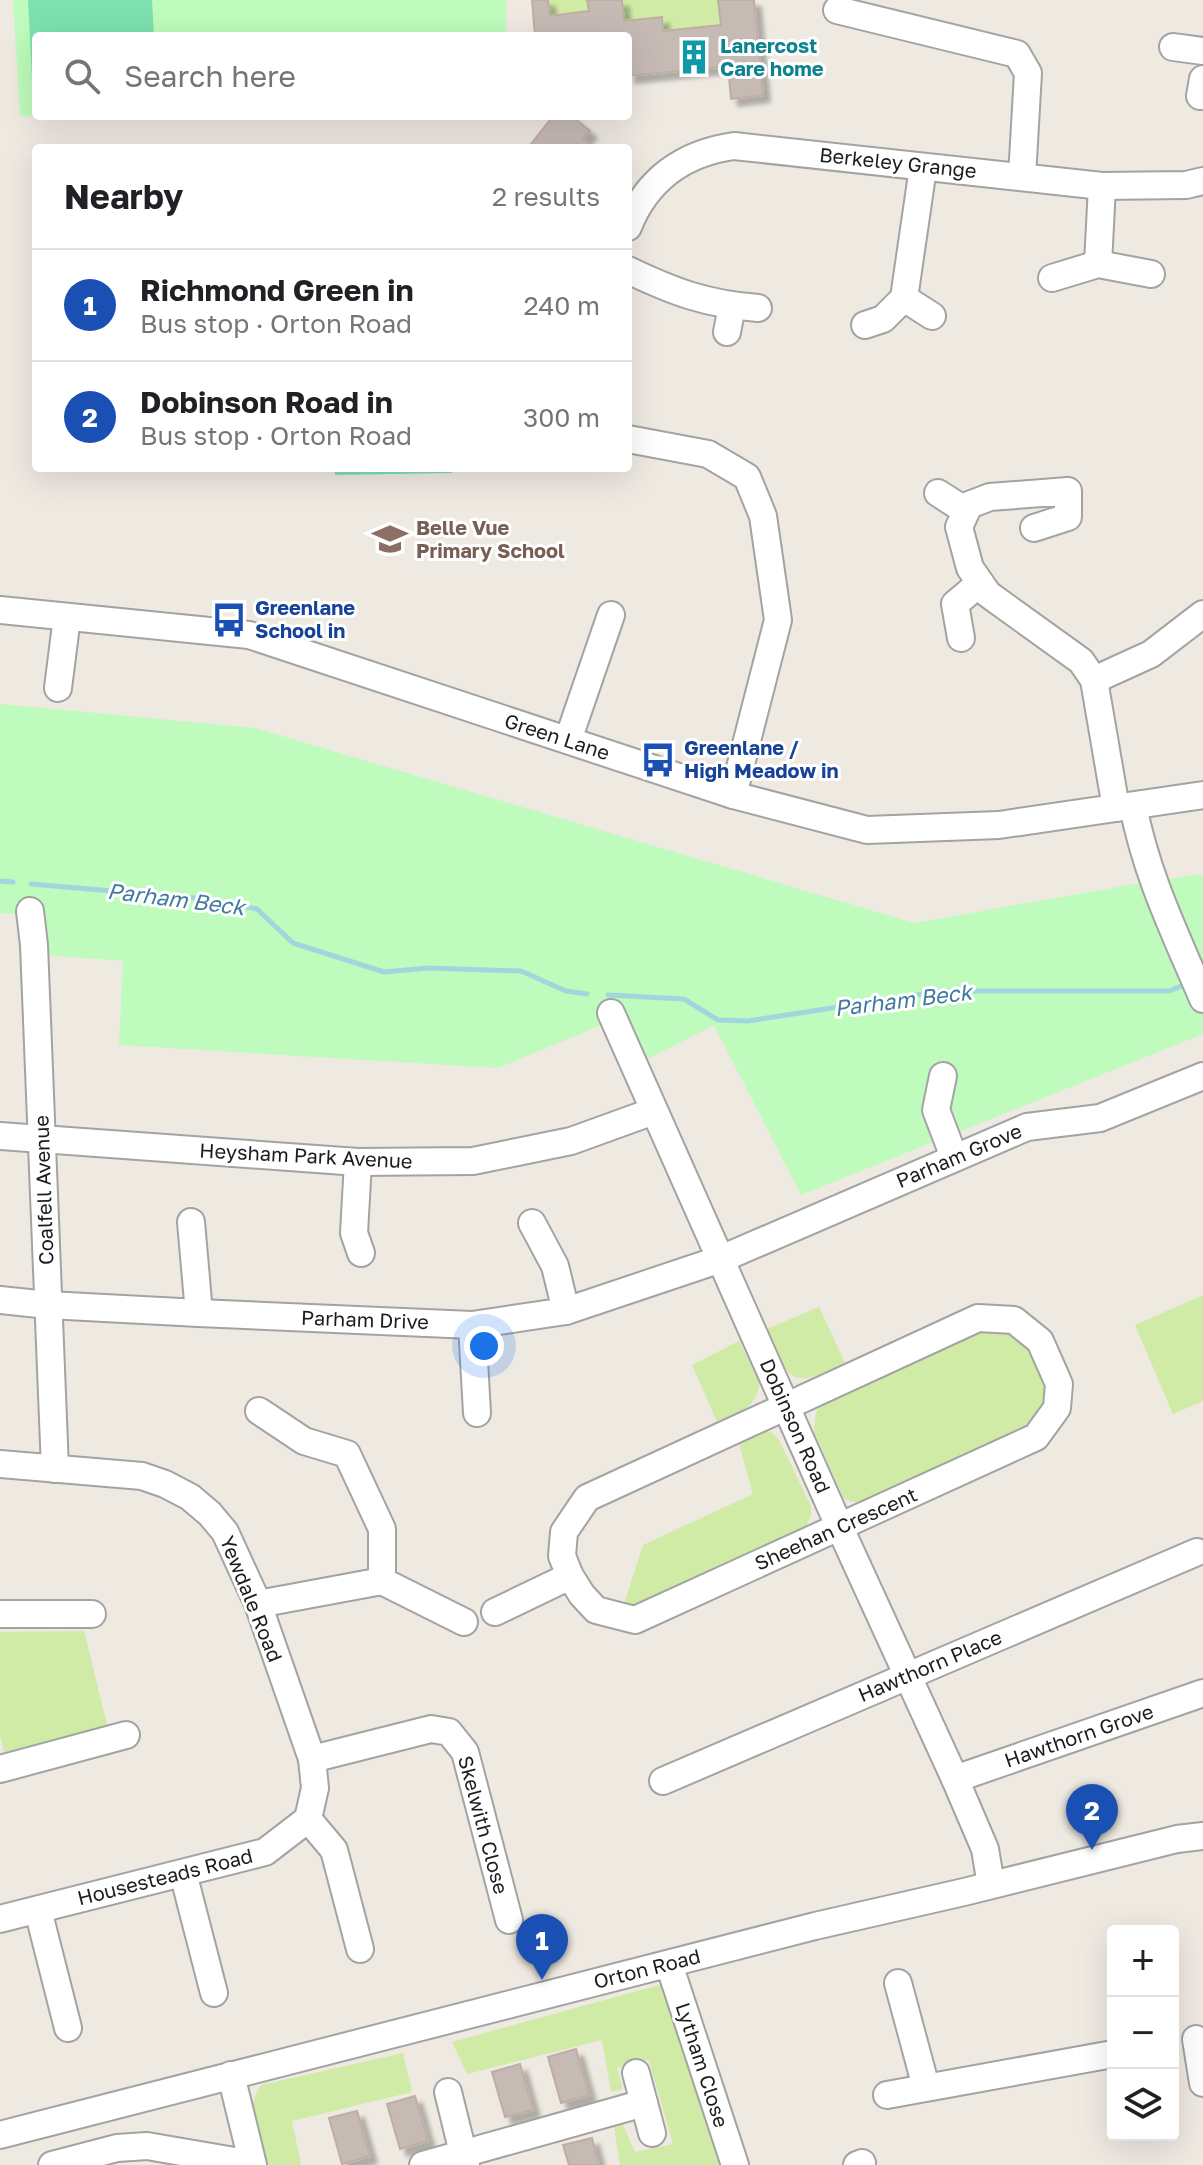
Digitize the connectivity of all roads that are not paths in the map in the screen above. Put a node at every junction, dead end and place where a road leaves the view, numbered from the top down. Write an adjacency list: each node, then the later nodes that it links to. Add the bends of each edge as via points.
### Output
1 (837, 10): 5 (street, via 1017,54 1028,73)
2 (1173, 47): 3 (street)
3 (1203, 51)
4 (923, 168): 5 (street, Berkeley Grange); 8 (street, Berkeley Grange, via 753,146 715,149 652,185); 13 (street)
5 (1022, 177): 7 (street, Berkeley Grange)
6 (1203, 181): 7 (street, Berkeley Grange)
7 (1102, 186): 9 (street)
8 (632, 218)
9 (1098, 264): 11 (street); 12 (street)
10 (632, 272): 16 (street, via 677,293 745,307)
11 (1151, 274)
12 (1052, 278)
13 (904, 298): 14 (street); 15 (street, via 883,319)
14 (932, 316)
15 (865, 325)
16 (727, 332)
17 (632, 440): 30 (street, via 708,454 747,477 763,516 778,620)
18 (938, 493): 19 (street)
19 (966, 511): 20 (street, via 990,497 1068,491 1068,517); 21 (street, via 959,527 970,568)
20 (1034, 528)
21 (980, 583): 26 (street, via 955,604); 27 (street, via 1081,661)
22 (0, 610): 25 (street, Green Lane)
23 (1203, 614): 27 (street, via 1151,654)
24 (611, 615): 29 (street)
25 (67, 617): 28 (street); 29 (street, Green Lane, via 249,635)
26 (961, 638)
27 (1094, 680): 32 (street)
28 (58, 688)
29 (568, 740): 30 (street, Green Lane)
30 (733, 795): 32 (street, Green Lane, via 867,830 999,825)
31 (1203, 795): 32 (street, Green Lane)
32 (1125, 807): 34 (street)
33 (30, 911): 40 (street, Coalfell Avenue)
34 (1203, 999)
35 (611, 1013): 38 (street, Dobinson Road)
36 (943, 1076): 41 (street, via 936,1110)
37 (1203, 1076): 41 (street, Parham Grove, via 1100,1118 1027,1127)
38 (654, 1111): 42 (street, Heysham Park Avenue, via 571,1141 473,1161); 46 (street, Dobinson Road)
39 (0, 1136): 40 (street, Heysham Park Avenue)
40 (43, 1141): 42 (street, Heysham Park Avenue); 48 (street, Coalfell Avenue)
41 (954, 1157): 46 (street, Parham Grove)
42 (358, 1162): 45 (street, via 354,1233)
43 (191, 1222): 50 (street)
44 (532, 1223): 49 (street, via 555,1266)
45 (361, 1253)
46 (721, 1259): 49 (street, Parham Drive); 52 (street, Dobinson Road)
47 (0, 1300): 48 (street, Parham Drive)
48 (48, 1305): 50 (street, Parham Drive); 56 (street, Coalfell Avenue)
49 (566, 1311): 51 (street, Parham Drive)
50 (199, 1313): 51 (street, Parham Drive)
51 (472, 1325): 54 (street)
52 (786, 1406): 57 (street, Dobinson Road); 57 (street, Sheehan Crescent, via 978,1318 1014,1320 1040,1341 1059,1384 1057,1408 1036,1437); 59 (street, Sheehan Crescent, via 587,1498 564,1532 562,1556)
53 (259, 1411): 60 (street, via 304,1441 347,1454 382,1529)
54 (477, 1413)
55 (0, 1464): 56 (street, Yewdale Road)
56 (55, 1469): 61 (street, Yewdale Road, via 142,1476 190,1497 225,1532)
57 (840, 1528): 59 (street, Sheehan Crescent, via 635,1620 596,1610); 66 (street, Dobinson Road)
58 (1197, 1552): 66 (street, Hawthorn Place)
59 (570, 1576): 62 (street)
60 (382, 1581): 61 (street); 65 (street)
61 (258, 1604): 69 (street, Yewdale Road)
62 (495, 1612)
63 (0, 1614): 64 (street)
64 (92, 1614)
65 (464, 1622)
66 (907, 1676): 71 (street, Dobinson Road); 72 (street, Hawthorn Place)
67 (1203, 1693): 71 (street, Hawthorn Grove)
68 (126, 1735): 70 (street)
69 (312, 1759): 73 (street, via 315,1788); 79 (street, Skelwith Close, via 431,1729 449,1732 465,1752)
70 (0, 1769)
71 (955, 1779): 76 (street, Dobinson Road, via 985,1849)
72 (663, 1781)
73 (308, 1819): 75 (street, Housesteads Road, via 265,1852); 80 (street, via 334,1850)
74 (1203, 1836): 76 (street, Orton Road)
75 (183, 1873): 77 (street, Housesteads Road); 83 (street)
76 (991, 1885): 81 (street, Orton Road)
77 (38, 1910): 78 (street, Housesteads Road); 84 (street)
78 (0, 1919)
79 (509, 1920)
80 (360, 1949)
81 (669, 1964): 88 (street, Orton Road); 100 (street, Lytham Close)
82 (898, 1983): 90 (street)
83 (214, 1993)
84 (68, 2028)
85 (1191, 2040): 89 (street)
86 (1107, 2055): 90 (street)
87 (636, 2073): 93 (street)
88 (231, 2075): 95 (street, Orton Road); 97 (street)
89 (1203, 2083)
90 (926, 2087): 92 (street)
91 (448, 2092): 96 (street)
92 (887, 2095)
93 (644, 2103): 94 (street); 96 (street)
94 (652, 2133)
95 (0, 2135)
96 (464, 2159): 99 (street)
97 (252, 2164): 98 (street, via 147,2146)
98 (52, 2165)
99 (423, 2165)
100 (735, 2165)

